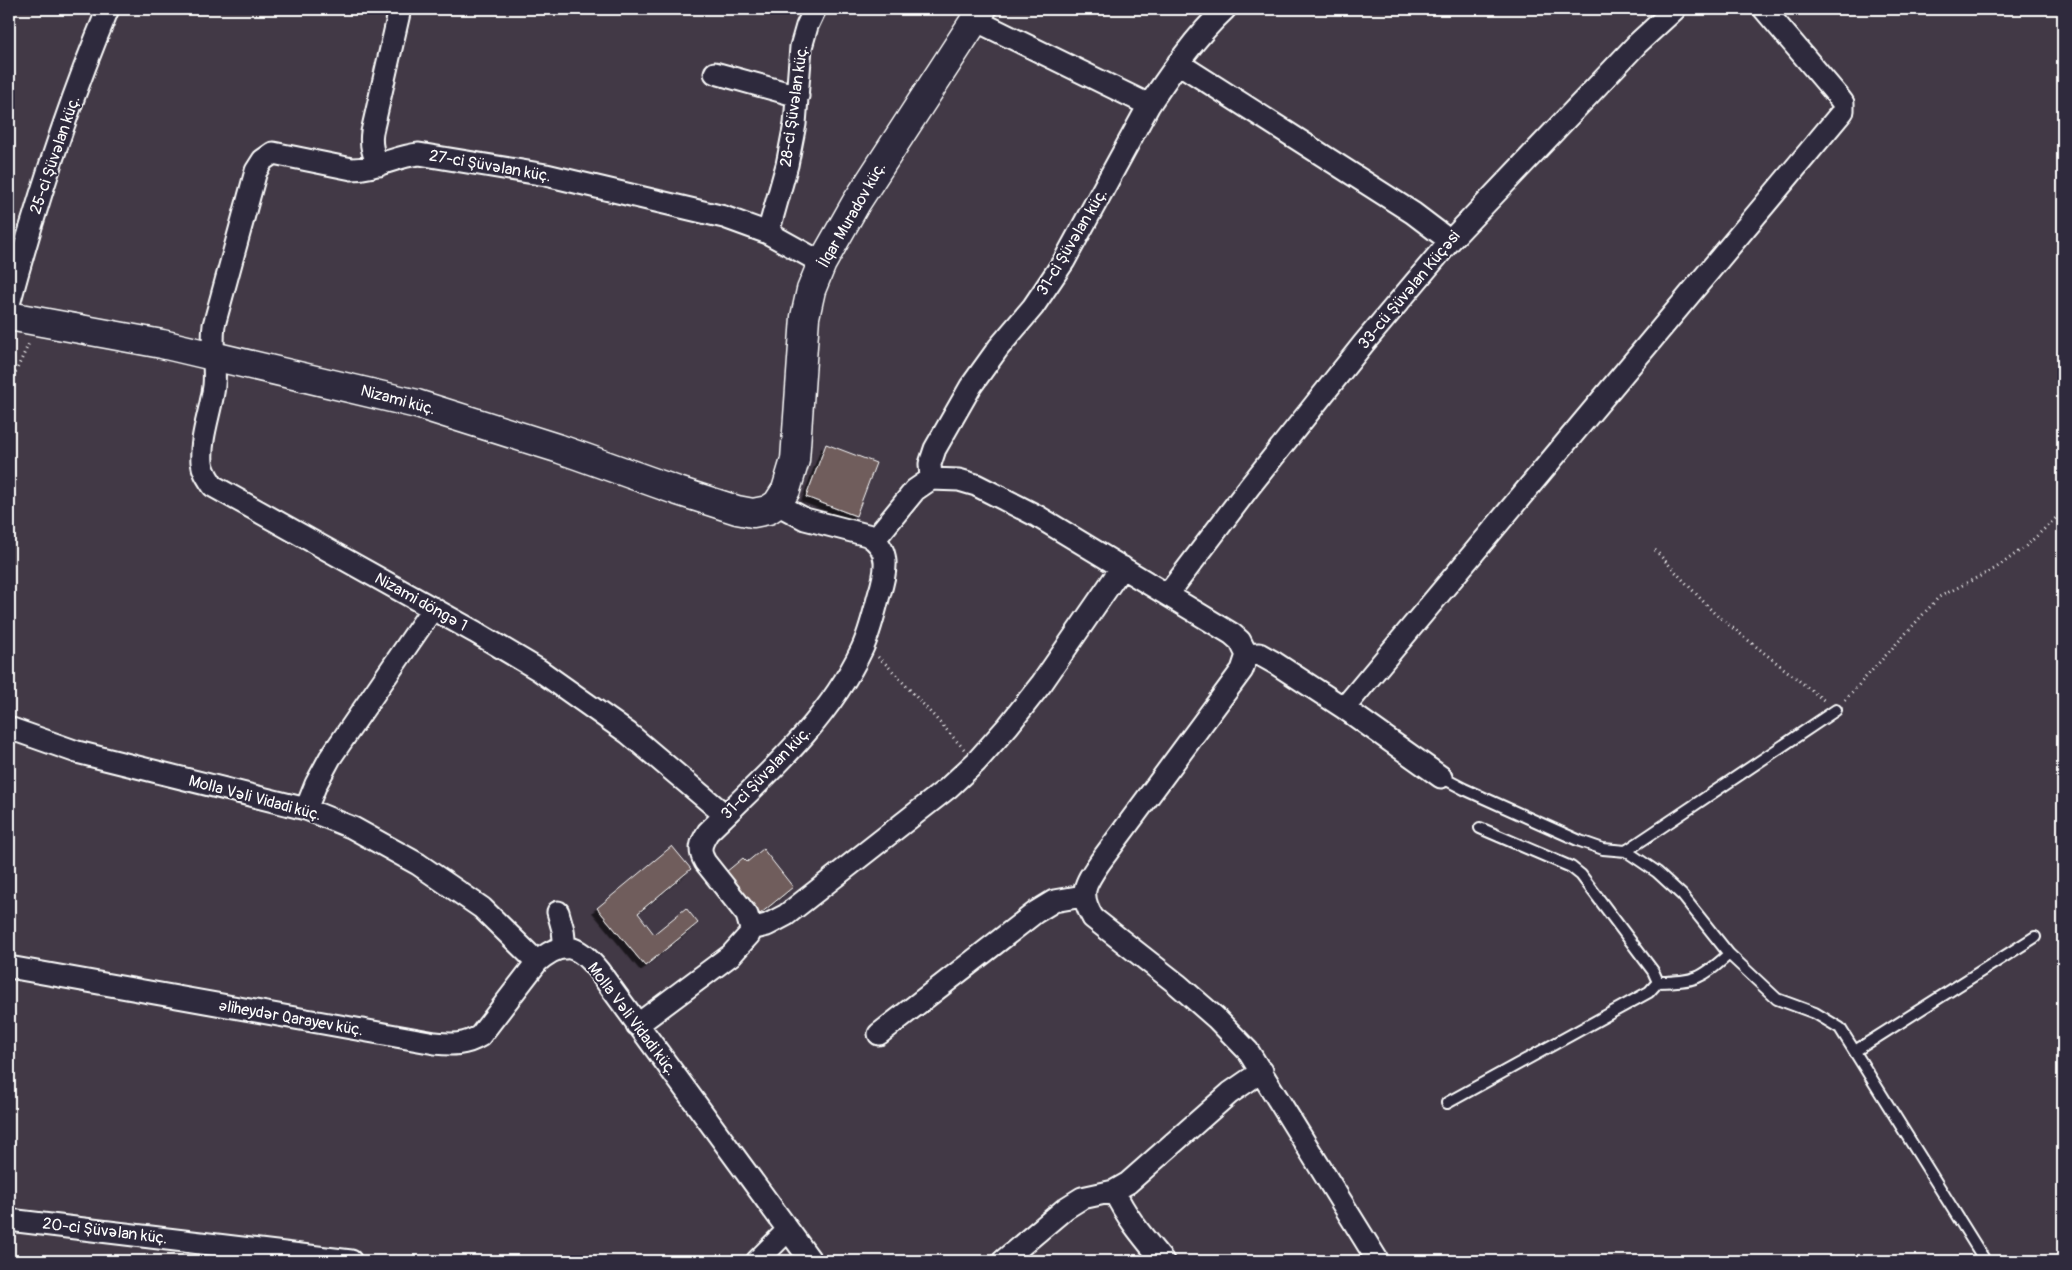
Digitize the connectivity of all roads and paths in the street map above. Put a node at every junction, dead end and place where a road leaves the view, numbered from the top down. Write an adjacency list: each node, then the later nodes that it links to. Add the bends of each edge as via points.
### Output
1 (108, 9): 14 (street, 25-ci Şüvəlan küç.)
2 (400, 9): 12 (street, via 372,132 373,154)
3 (815, 9): 10 (street, 28-ci Şüvəlan küç., via 802,47)
4 (1225, 9): 8 (street, 31-ci Şüvəlan küç.)
5 (1675, 9): 15 (street, 33-cü Şüvəlan Küçəsi, via 1638,43)
6 (1764, 9): 32 (street, via 1837,95 1843,103 1842,110)
7 (971, 12): 11 (street); 16 (street, İlqar Muradov küç.)
8 (1178, 63): 11 (street, 31-ci Şüvəlan küç.); 15 (street, via 1413,213)
9 (715, 73): 10 (street)
10 (798, 96): 13 (street, 28-ci Şüvəlan küç., via 787,164)
11 (1150, 105): 22 (street, 31-ci Şüvəlan küç., via 1064,261 1033,307 971,386 935,449 930,464)
12 (379, 165): 13 (street, 27-ci Şüvəlan küç., via 419,154 517,170 703,211); 20 (street, 27-ci Şüvəlan küç., via 352,169 273,153 263,160 256,170 214,325)
13 (768, 233): 16 (street, 27-ci Şüvəlan küç.)
14 (17, 238): 17 (street, 25-ci Şüvəlan küç.)
15 (1450, 241): 28 (street, 33-cü Şüvəlan Küçəsi, via 1370,336)
16 (822, 263): 23 (street, İlqar Muradov küç., via 805,317 795,460 786,490)
17 (9, 304)
18 (9, 316): 19 (street, Nizami küç.)
19 (40, 321): 20 (street, Nizami küç.); 21 (path)
20 (213, 356): 23 (street, Nizami küç., via 417,404 737,510 760,512); 29 (street, Nizami döngə 1, via 214,389 202,463 213,486)
21 (9, 386)
22 (931, 479): 25 (street, via 915,490); 27 (street, via 958,480 976,485 1037,516)
23 (777, 504): 25 (street, via 806,519)
24 (2063, 517): 33 (path, via 2057,517 1996,568 1939,597)
25 (875, 539): 30 (street, 31-ci Şüvəlan küç., via 885,557 886,568)
26 (1655, 550): 33 (path, via 1714,614)
27 (1122, 567): 28 (street); 35 (street, via 1042,683)
28 (1168, 594): 31 (street, via 1232,634)
29 (434, 608): 37 (street, via 330,758); 38 (street, Nizami döngə 1, via 523,660 628,733)
30 (862, 649): 35 (path, via 887,664); 38 (street, 31-ci Şüvəlan küç., via 815,723 785,758)
31 (1247, 654): 32 (street, via 1259,654); 41 (street, via 1237,678 1096,869)
32 (1344, 708): 36 (street)
33 (1836, 710): 40 (lane)
34 (9, 728): 37 (street, Molla Vəli Vidadi küç., via 101,758)
35 (976, 762): 43 (street, via 948,788 786,915)
36 (1441, 777): 40 (lane, via 1580,841 1603,849)
37 (306, 809): 47 (street, Molla Vəli Vidadi küç., via 353,828 418,864 492,916)
38 (725, 815): 43 (street, 31-ci Şüvəlan küç., via 703,839 700,854 747,915)
39 (1480, 828): 49 (lane, via 1571,867 1581,875)
40 (1626, 851): 46 (lane, via 1658,872 1682,895)
41 (1083, 896): 51 (street, via 1054,901 1036,912); 53 (street, via 1093,918 1216,1018 1248,1051)
42 (558, 912): 45 (street)
43 (751, 929): 50 (street, via 745,942 732,955)
44 (2035, 937): 52 (lane)
45 (565, 948): 47 (street, via 548,953); 50 (street, Molla Vəli Vidadi küç., via 574,948 589,959)
46 (1729, 954): 49 (lane, via 1710,971 1691,981); 52 (lane, via 1777,999 1815,1013 1840,1028)
47 (537, 962): 48 (street, Əliheydər Qarayev küç., via 480,1036 471,1042 453,1045)
48 (9, 967)
49 (1658, 982): 54 (lane, via 1649,992)
50 (637, 1025): 57 (street, Molla Vəli Vidadi küç.)
51 (878, 1034)
52 (1855, 1050): 58 (lane)
53 (1262, 1071): 55 (street, via 1230,1093 1142,1172); 64 (street)
54 (1448, 1103)
55 (1114, 1190): 62 (street, via 1082,1198 1066,1208); 63 (street, via 1123,1210)
56 (9, 1220): 59 (street, 20-ci Şüvəlan küç.)
57 (788, 1230): 60 (street); 61 (street, Molla Vəli Vidadi küç.)
58 (1984, 1259)
59 (351, 1261)
60 (757, 1261)
61 (811, 1261)
62 (1003, 1261)
63 (1163, 1261)
64 (1378, 1261)

